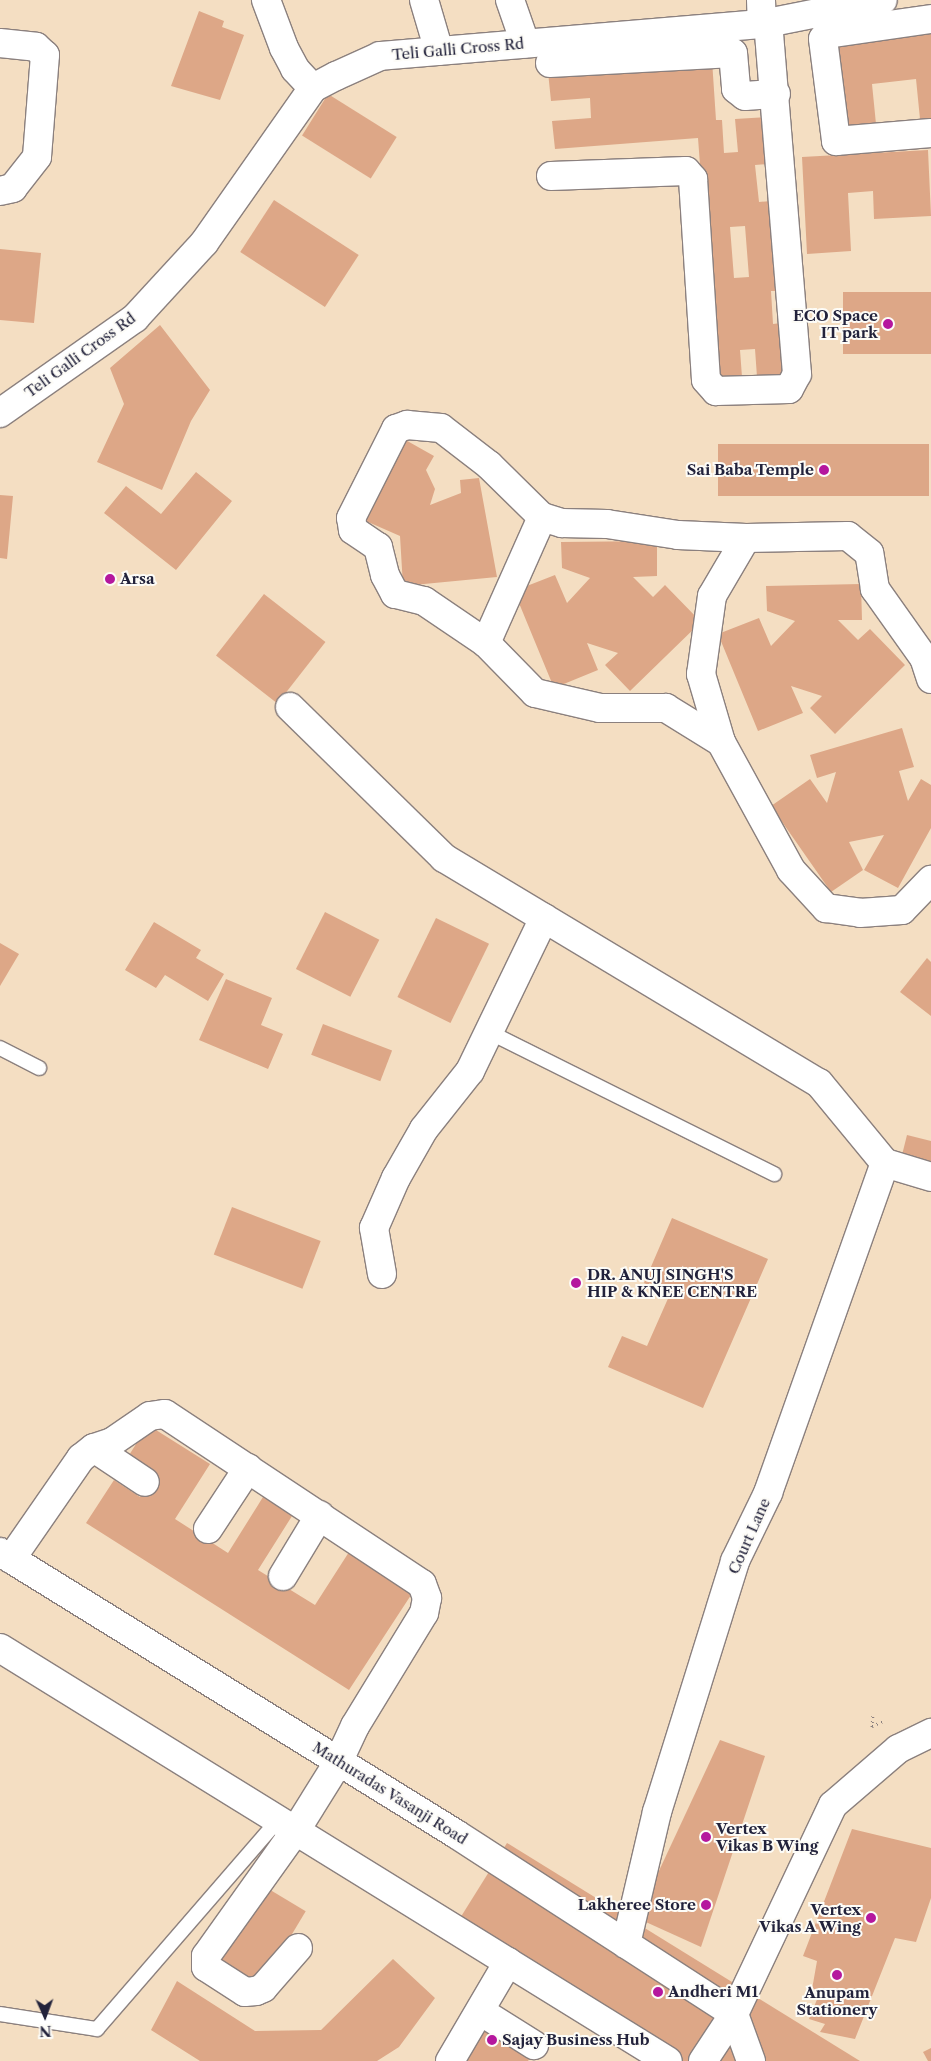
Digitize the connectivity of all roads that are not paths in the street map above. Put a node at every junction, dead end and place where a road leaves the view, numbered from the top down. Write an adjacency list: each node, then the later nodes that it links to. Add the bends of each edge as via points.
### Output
1 (266, 0): 13 (street, via 295,69)
2 (425, 0): 10 (street)
3 (510, 0): 7 (street)
4 (889, 8): 5 (street, Teli Galli Cross Rd); 6 (street); 15 (street, via 824,36 834,138 844,142)
5 (764, 16): 7 (street, Teli Galli Cross Rd); 9 (street)
6 (931, 19)
7 (525, 42): 10 (street, Teli Galli Cross Rd)
8 (0, 43): 17 (street, via 36,47 45,55 37,157 13,188)
9 (772, 50): 11 (street); 14 (street)
10 (439, 51): 13 (street, Teli Galli Cross Rd, via 380,56)
11 (733, 53): 12 (street); 14 (street, via 736,89 745,96)
12 (550, 63)
13 (313, 88): 18 (street, Teli Galli Cross Rd, via 204,243 135,318)
14 (776, 94): 16 (street, via 797,374 789,389 716,391 706,380 693,179 686,171)
15 (931, 132)
16 (551, 176)
17 (0, 191)
18 (0, 413)
19 (542, 517): 20 (street, via 562,523 608,524 678,535); 21 (street); 21 (street, via 489,465 441,428 407,426 396,429 351,518 353,530 378,547 385,576 395,594 424,601)
20 (746, 538): 22 (street, via 848,536 869,554 875,589 924,658); 24 (street, via 712,596 701,674)
21 (486, 643): 24 (street, via 535,693 600,708 666,708)
22 (931, 679)
23 (290, 707): 26 (street, via 444,858)
24 (720, 742): 25 (street, via 791,870 826,908 860,913 902,910)
25 (931, 880)
26 (544, 918): 27 (street); 30 (street, via 819,1083)
27 (487, 1031): 31 (lane); 33 (street, via 470,1072 424,1129 388,1194 374,1228)
28 (0, 1048): 29 (lane)
29 (38, 1068)
30 (885, 1163): 32 (street); 45 (street, Court Lane, via 768,1492 735,1561 657,1812)
31 (774, 1174)
32 (931, 1177)
33 (382, 1274)
34 (94, 1448): 35 (street, via 112,1442 150,1416 165,1414); 36 (street); 39 (street, via 81,1458)
35 (248, 1468): 37 (street); 38 (street)
36 (145, 1482)
37 (320, 1515): 40 (street); 43 (street, via 422,1584 427,1598 424,1613 354,1726)
38 (208, 1529)
39 (6, 1555): 43 (street, Mathuradas Vasanji Road)
40 (283, 1576)
41 (0, 1648): 44 (street)
42 (931, 1734): 50 (street, via 898,1749 834,1805)
43 (339, 1761): 44 (street); 45 (street, Mathuradas Vasanji Road)
44 (287, 1824): 46 (street, via 206,1956 206,1967 245,1992 256,1991 263,1988); 47 (street); 49 (lane, via 97,2029)
45 (626, 1944): 50 (street, Mathuradas Vasanji Road)
46 (298, 1948)
47 (508, 1962): 48 (street); 53 (street)
48 (480, 2011): 51 (street); 52 (street)
49 (0, 2014)
50 (734, 2014): 54 (street); 55 (street)
51 (534, 2045)
52 (450, 2061)
53 (668, 2061)
54 (703, 2061)
55 (751, 2061)

